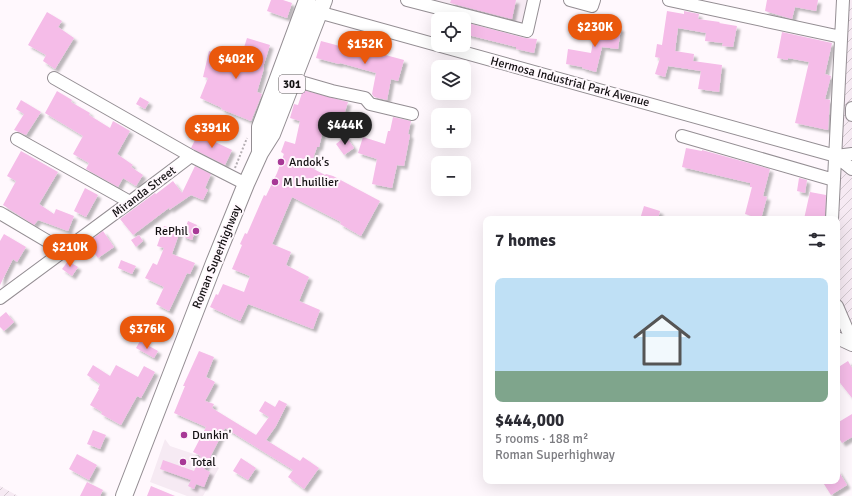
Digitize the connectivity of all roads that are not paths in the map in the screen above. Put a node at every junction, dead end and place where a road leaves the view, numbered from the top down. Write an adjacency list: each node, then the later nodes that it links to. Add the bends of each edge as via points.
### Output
1 (407, 0): 2 (street, via 527,31)
2 (534, 0)
3 (570, 0): 4 (street, via 592,6)
4 (594, 0)
5 (670, 0): 9 (street)
6 (843, 0): 9 (street)
7 (306, 4): 8 (street, Hermosa Industrial Park Avenue); 17 (main road, Roman Superhighway / 301, via 260,127)
8 (322, 7): 11 (main road, Roman Superhighway / 301); 20 (street, Hermosa Industrial Park Avenue)
9 (841, 37): 20 (street)
10 (54, 78): 19 (street)
11 (294, 80): 13 (street, via 365,98 370,104); 17 (main road, Roman Superhighway / 301, via 272,134)
12 (852, 108): 14 (street)
13 (412, 114)
14 (852, 115)
15 (682, 136): 22 (street)
16 (17, 139): 24 (street)
17 (260, 153): 23 (main road, Roman Superhighway / 301)
18 (852, 154): 20 (street)
19 (191, 156): 23 (street); 24 (street, Miranda Street)
20 (836, 156): 21 (street); 22 (street)
21 (852, 169)
22 (834, 180): 26 (street)
23 (246, 184): 33 (main road, Roman Superhighway / 301)
24 (130, 202): 27 (street, Miranda Street)
25 (0, 213): 27 (street)
26 (832, 216)
27 (64, 251): 28 (street, Miranda Street)
28 (2, 295)
29 (840, 313): 31 (street)
30 (840, 339): 32 (street)
31 (852, 341)
32 (852, 345)
33 (124, 496)

